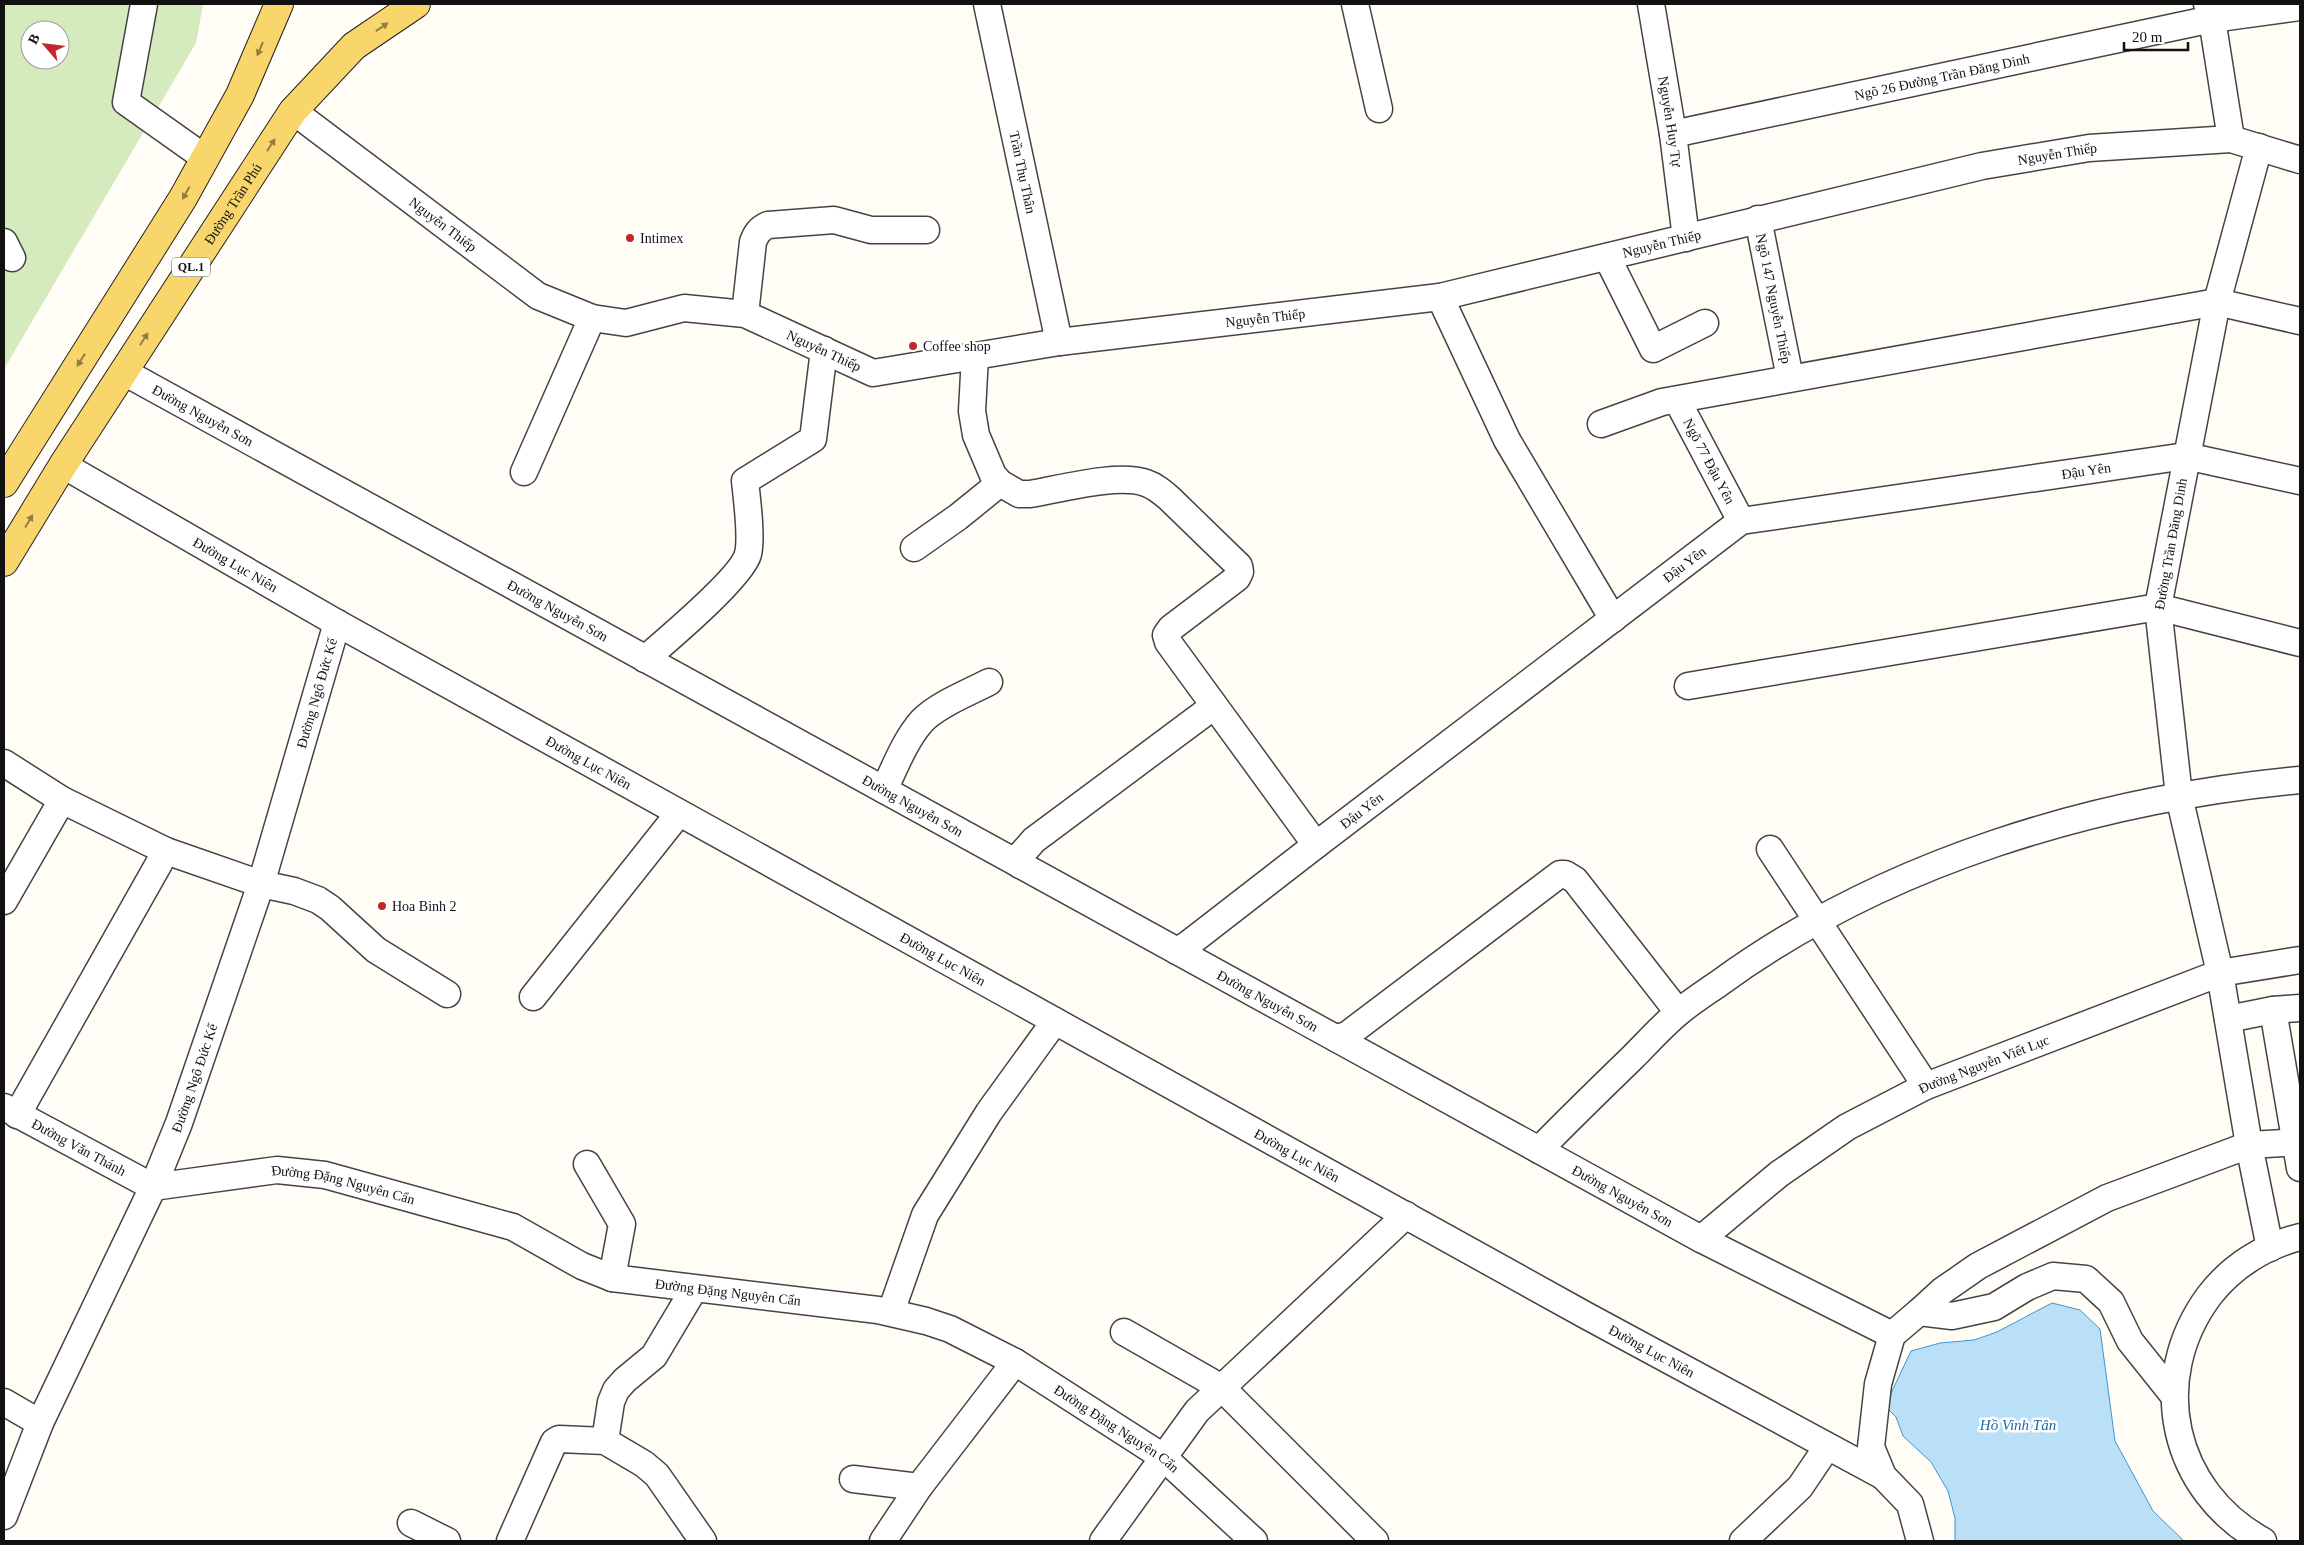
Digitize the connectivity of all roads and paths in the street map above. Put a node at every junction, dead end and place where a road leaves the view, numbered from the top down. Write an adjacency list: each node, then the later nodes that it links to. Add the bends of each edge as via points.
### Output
1 (144, 4): 14 (street, via 126,102)
2 (279, 4): 14 (main road, one-way to 14, via 240,95)
3 (416, 4): 10 (main road, Đường Trần Phú / QL.1, one-way to 3, via 354,46)
4 (987, 4): 26 (street, Trần Thụ Thân)
5 (1355, 4): 9 (street)
6 (1651, 4): 11 (street, Nguyễn Huy Tự)
7 (2300, 7): 8 (street, Ngõ 26 Đường Trần Đăng Dinh)
8 (2210, 11): 11 (street, Ngõ 26 Đường Trần Đăng Dinh); 12 (street)
9 (1379, 109)
10 (293, 111): 23 (street, Nguyễn Thiếp, via 538,296); 29 (main road, Đường Trần Phú / QL.1, one-way to 10)
11 (1673, 134): 18 (street, Nguyễn Huy Tự)
12 (2231, 139): 13 (street, Nguyễn Thiếp); 16 (street, Nguyễn Thiếp, via 2168,141 2079,150 1982,166)
13 (2259, 148): 15 (street, Nguyễn Thiếp); 21 (street, Đường Trần Đăng Dinh)
14 (205, 158): 33 (main road, one-way to 33)
15 (2300, 160)
16 (1758, 219): 18 (street, Nguyễn Thiếp); 30 (street, Ngõ 147 Nguyễn Thiếp)
17 (926, 230): 22 (street, via 871,230 834,220 768,225 758,231 753,242)
18 (1686, 238): 19 (street, Nguyễn Thiếp)
19 (1607, 257): 20 (street, Nguyễn Thiếp); 25 (street, via 1652,349)
20 (1440, 297): 26 (street, Nguyễn Thiếp); 44 (street, via 1507,440)
21 (2217, 302): 24 (street); 30 (street); 34 (street, Đường Trần Đăng Dinh)
22 (745, 314): 23 (street, Nguyễn Thiếp, via 684,308 626,323); 27 (street, Nguyễn Thiếp)
23 (592, 318): 36 (street)
24 (2300, 321)
25 (1704, 323)
26 (1060, 342): 28 (street, Nguyễn Thiếp)
27 (824, 350): 28 (street, Nguyễn Thiếp, via 873,374); 47 (street, via 813,439 746,481 748,555 726,585)
28 (974, 356): 39 (street, via 972,423 993,475)
29 (124, 372): 35 (main road, Đường Trần Phú / QL.1); 47 (street, Đường Nguyễn Sơn)
30 (1790, 378): 31 (street)
31 (1677, 400): 32 (street, via 1662,402); 40 (street, Ngõ 77 Đậu Yên)
32 (1601, 424)
33 (28, 443): 35 (main road); 38 (main road)
34 (2186, 456): 37 (street, Đậu Yên); 40 (street, Đậu Yên); 43 (street, Đường Trần Đăng Dinh)
35 (63, 465): 42 (main road, Đường Trần Phú / QL.1, one-way to 35); 45 (street, Đường Lục Niên)
36 (524, 472)
37 (2300, 482)
38 (4, 483)
39 (1000, 483): 41 (street); 50 (street, via 1019,494 1118,480 1145,483 1169,498 1239,566 1238,578 1166,635)
40 (1741, 521): 44 (street, Đậu Yên)
41 (914, 548)
42 (4, 562)
43 (2158, 607): 46 (street); 49 (street); 54 (street, Đường Trần Đăng Dinh)
44 (1613, 619): 57 (street, Đậu Yên)
45 (337, 623): 56 (street, Đường Lục Niên); 61 (street, Đường Ngô Đức Kế)
46 (2300, 643)
47 (645, 659): 53 (street, Đường Nguyễn Sơn)
48 (989, 682): 53 (street, via 923,720)
49 (1688, 686)
50 (1214, 706): 57 (street); 60 (street, via 1034,840 1018,858)
51 (4, 763): 55 (street)
52 (2300, 780): 54 (street)
53 (884, 790): 60 (street, Đường Nguyễn Sơn)
54 (2179, 796): 63 (street, via 2108,811 1974,852 1894,883); 66 (street, Đường Trần Đăng Dinh)
55 (62, 800): 59 (street); 62 (street)
56 (680, 813): 68 (street); 73 (street, Đường Lục Niên)
57 (1316, 844): 64 (street, Đậu Yên)
58 (1770, 849): 63 (street)
59 (166, 851): 61 (street); 76 (street)
60 (1020, 865): 64 (street, Đường Nguyễn Sơn)
61 (260, 884): 67 (street, via 318,900 376,950); 82 (street, Đường Ngô Đức Kế, via 179,1122)
62 (4, 902)
63 (1818, 920): 71 (street, via 1758,954); 75 (street)
64 (1177, 951): 74 (street, Đường Nguyễn Sơn)
65 (2300, 960): 66 (street, Đường Nguyễn Viết Lục)
66 (2220, 973): 72 (street, Đường Trần Đăng Dinh); 75 (street, Đường Nguyễn Viết Lục)
67 (447, 994)
68 (532, 997)
69 (2300, 1008): 70 (street)
70 (2273, 1010): 72 (street); 77 (street)
71 (1678, 1012): 74 (street, via 1576,880 1560,874 1346,1034); 79 (street)
72 (2228, 1018): 78 (street, Đường Trần Đăng Dinh)
73 (1054, 1021): 83 (street, Đường Lục Niên); 89 (street, via 989,1112 925,1215)
74 (1336, 1038): 79 (street, Đường Nguyễn Sơn)
75 (1926, 1086): 85 (street, Đường Nguyễn Viết Lục, via 1847,1127 1779,1174)
76 (10, 1111): 82 (street, Đường Văn Thánh)
77 (2298, 1142): 78 (street); 81 (street)
78 (2249, 1145): 86 (street, Đường Trần Đăng Dinh); 90 (street, via 2106,1198 1978,1266)
79 (1539, 1150): 85 (street, Đường Nguyễn Sơn)
80 (587, 1164): 87 (street, via 622,1224)
81 (2300, 1168)
82 (153, 1187): 87 (street, Đường Đặng Nguyên Cẩn, via 277,1170 325,1175 513,1227 582,1266); 97 (street, Đường Ngô Đức Kế)
83 (1406, 1216): 94 (street); 99 (street, Đường Lục Niên)
84 (2300, 1238): 86 (street)
85 (1701, 1239): 92 (street, Đường Nguyễn Sơn)
86 (2270, 1248): 95 (street, via 2231,1272 2201,1308 2181,1350)
87 (612, 1278): 88 (street, Đường Đặng Nguyên Cẩn)
88 (694, 1289): 89 (street, Đường Đặng Nguyên Cẩn); 98 (street, via 654,1356 616,1390 611,1402)
89 (892, 1312): 93 (street, Đường Đặng Nguyên Cẩn, via 950,1329)
90 (1919, 1312): 92 (street); 95 (street, via 1952,1316 1994,1307 2027,1286 2053,1276 2086,1278 2111,1302 2130,1341)
91 (1124, 1332): 94 (street)
92 (1892, 1335): 101 (street, via 1878,1384 1871,1447)
93 (1015, 1362): 100 (street, Đường Đặng Nguyên Cẩn); 103 (street)
94 (1222, 1388): 100 (street, via 1197,1411); 112 (street)
95 (2174, 1396): 115 (street, via 2181,1442 2200,1484 2230,1520)
96 (4, 1402): 97 (street)
97 (40, 1423): 104 (street, Đường Ngô Đức Kế)
98 (606, 1441): 107 (street, via 559,1439 554,1442); 108 (street, via 657,1475)
99 (1827, 1447): 101 (street, Đường Lục Niên); 113 (street, via 1800,1487)
100 (1163, 1457): 110 (street); 111 (street, Đường Đặng Nguyên Cẩn)
101 (1883, 1476): 114 (street, via 1910,1504)
102 (852, 1479): 103 (street)
103 (919, 1487): 109 (street)
104 (4, 1516)
105 (410, 1523): 106 (street)
106 (447, 1541)
107 (510, 1541)
108 (703, 1541)
109 (883, 1541)
110 (1103, 1541)
111 (1254, 1541)
112 (1375, 1541)
113 (1743, 1541)
114 (1920, 1541)
115 (2263, 1541)

